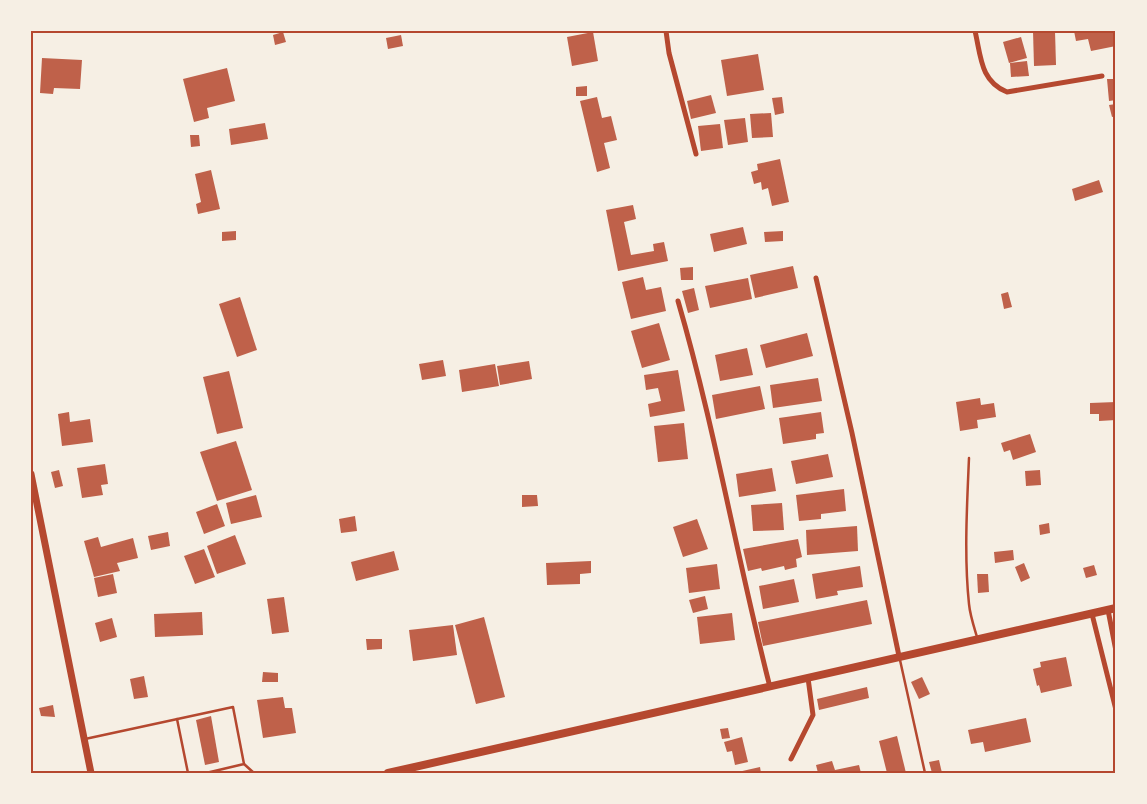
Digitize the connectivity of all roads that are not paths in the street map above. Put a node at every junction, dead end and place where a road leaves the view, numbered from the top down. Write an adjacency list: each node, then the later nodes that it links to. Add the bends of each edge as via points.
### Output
1 (666, 31): 4 (street)
2 (975, 31): 3 (street, via 989,80 1007,92)
3 (1102, 76)
4 (696, 154)
5 (816, 278): 13 (street)
6 (678, 301): 15 (street, via 700,379)
7 (969, 458): 11 (lane, via 968,586 969,606)
8 (31, 474): 18 (street)
9 (1112, 609): 10 (main road); 12 (street)
10 (1092, 614): 11 (main road); 16 (street)
11 (978, 639): 13 (main road)
12 (1116, 651)
13 (899, 656): 14 (main road); 26 (lane)
14 (808, 678): 15 (main road); 19 (street, via 812,715)
15 (770, 687): 25 (main road)
16 (1116, 710)
17 (177, 719): 18 (lane); 20 (lane, via 233,707); 22 (lane)
18 (84, 739): 21 (street)
19 (791, 758)
20 (244, 764): 23 (lane); 24 (lane)
21 (91, 773)
22 (188, 773)
23 (206, 773)
24 (254, 773)
25 (390, 773)
26 (925, 773)

